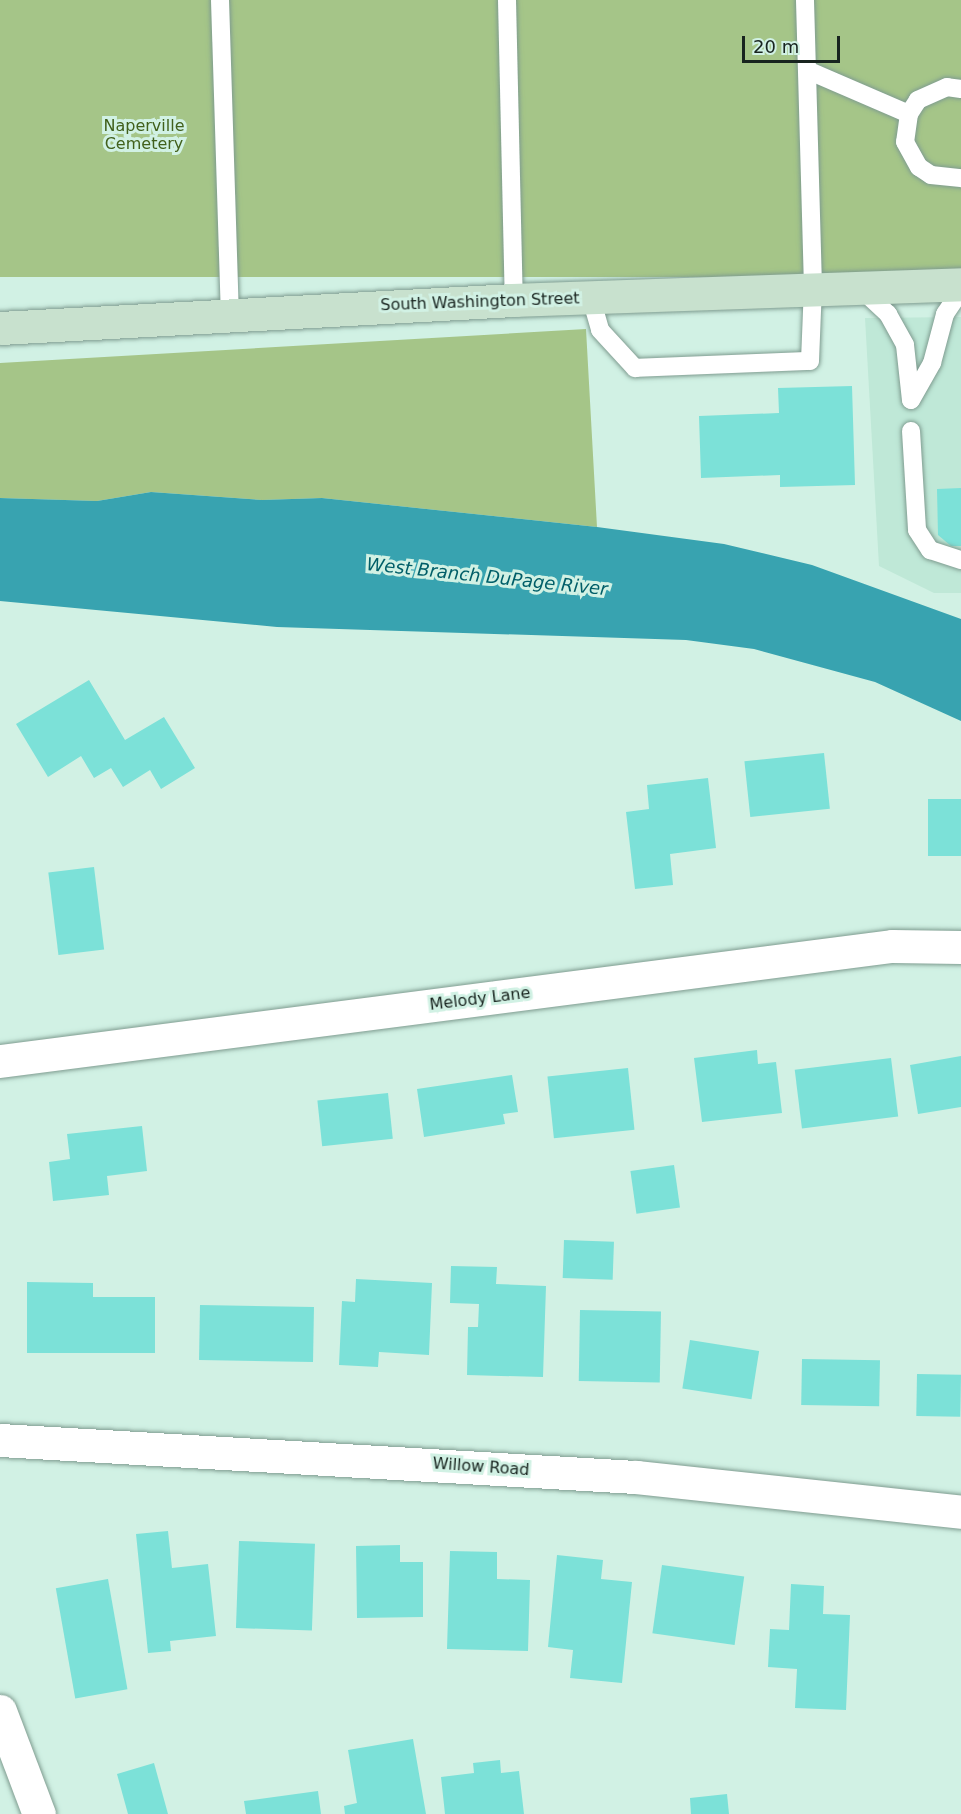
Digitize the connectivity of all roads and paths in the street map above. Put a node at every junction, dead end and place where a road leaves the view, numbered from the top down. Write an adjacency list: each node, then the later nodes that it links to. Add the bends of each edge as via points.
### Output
1 (220, 0): 14 (lane)
2 (507, 0): 13 (lane)
3 (805, 0): 4 (lane)
4 (807, 70): 6 (lane); 10 (lane)
5 (961, 89): 6 (lane, via 931,91)
6 (909, 114): 7 (lane, via 905,142 919,167 944,179)
7 (961, 178)
8 (961, 284): 9 (main road, South Washington Street)
9 (859, 286): 10 (main road, South Washington Street); 11 (lane, via 888,314 905,345 911,400 932,363 945,314)
10 (813, 287): 12 (main road, South Washington Street); 12 (lane, via 810,361 635,368 600,330)
11 (961, 290)
12 (591, 298): 13 (main road, South Washington Street)
13 (514, 300): 14 (main road, South Washington Street)
14 (230, 313): 15 (main road, South Washington Street)
15 (0, 328)
16 (911, 431): 17 (lane, via 917,530 930,550)
17 (961, 560)
18 (961, 947): 19 (street, Melody Lane, via 892,946)
19 (0, 1061)
20 (0, 1440): 21 (street, Willow Road, via 636,1477)
21 (961, 1512)
22 (0, 1711): 23 (street)
23 (39, 1814)

